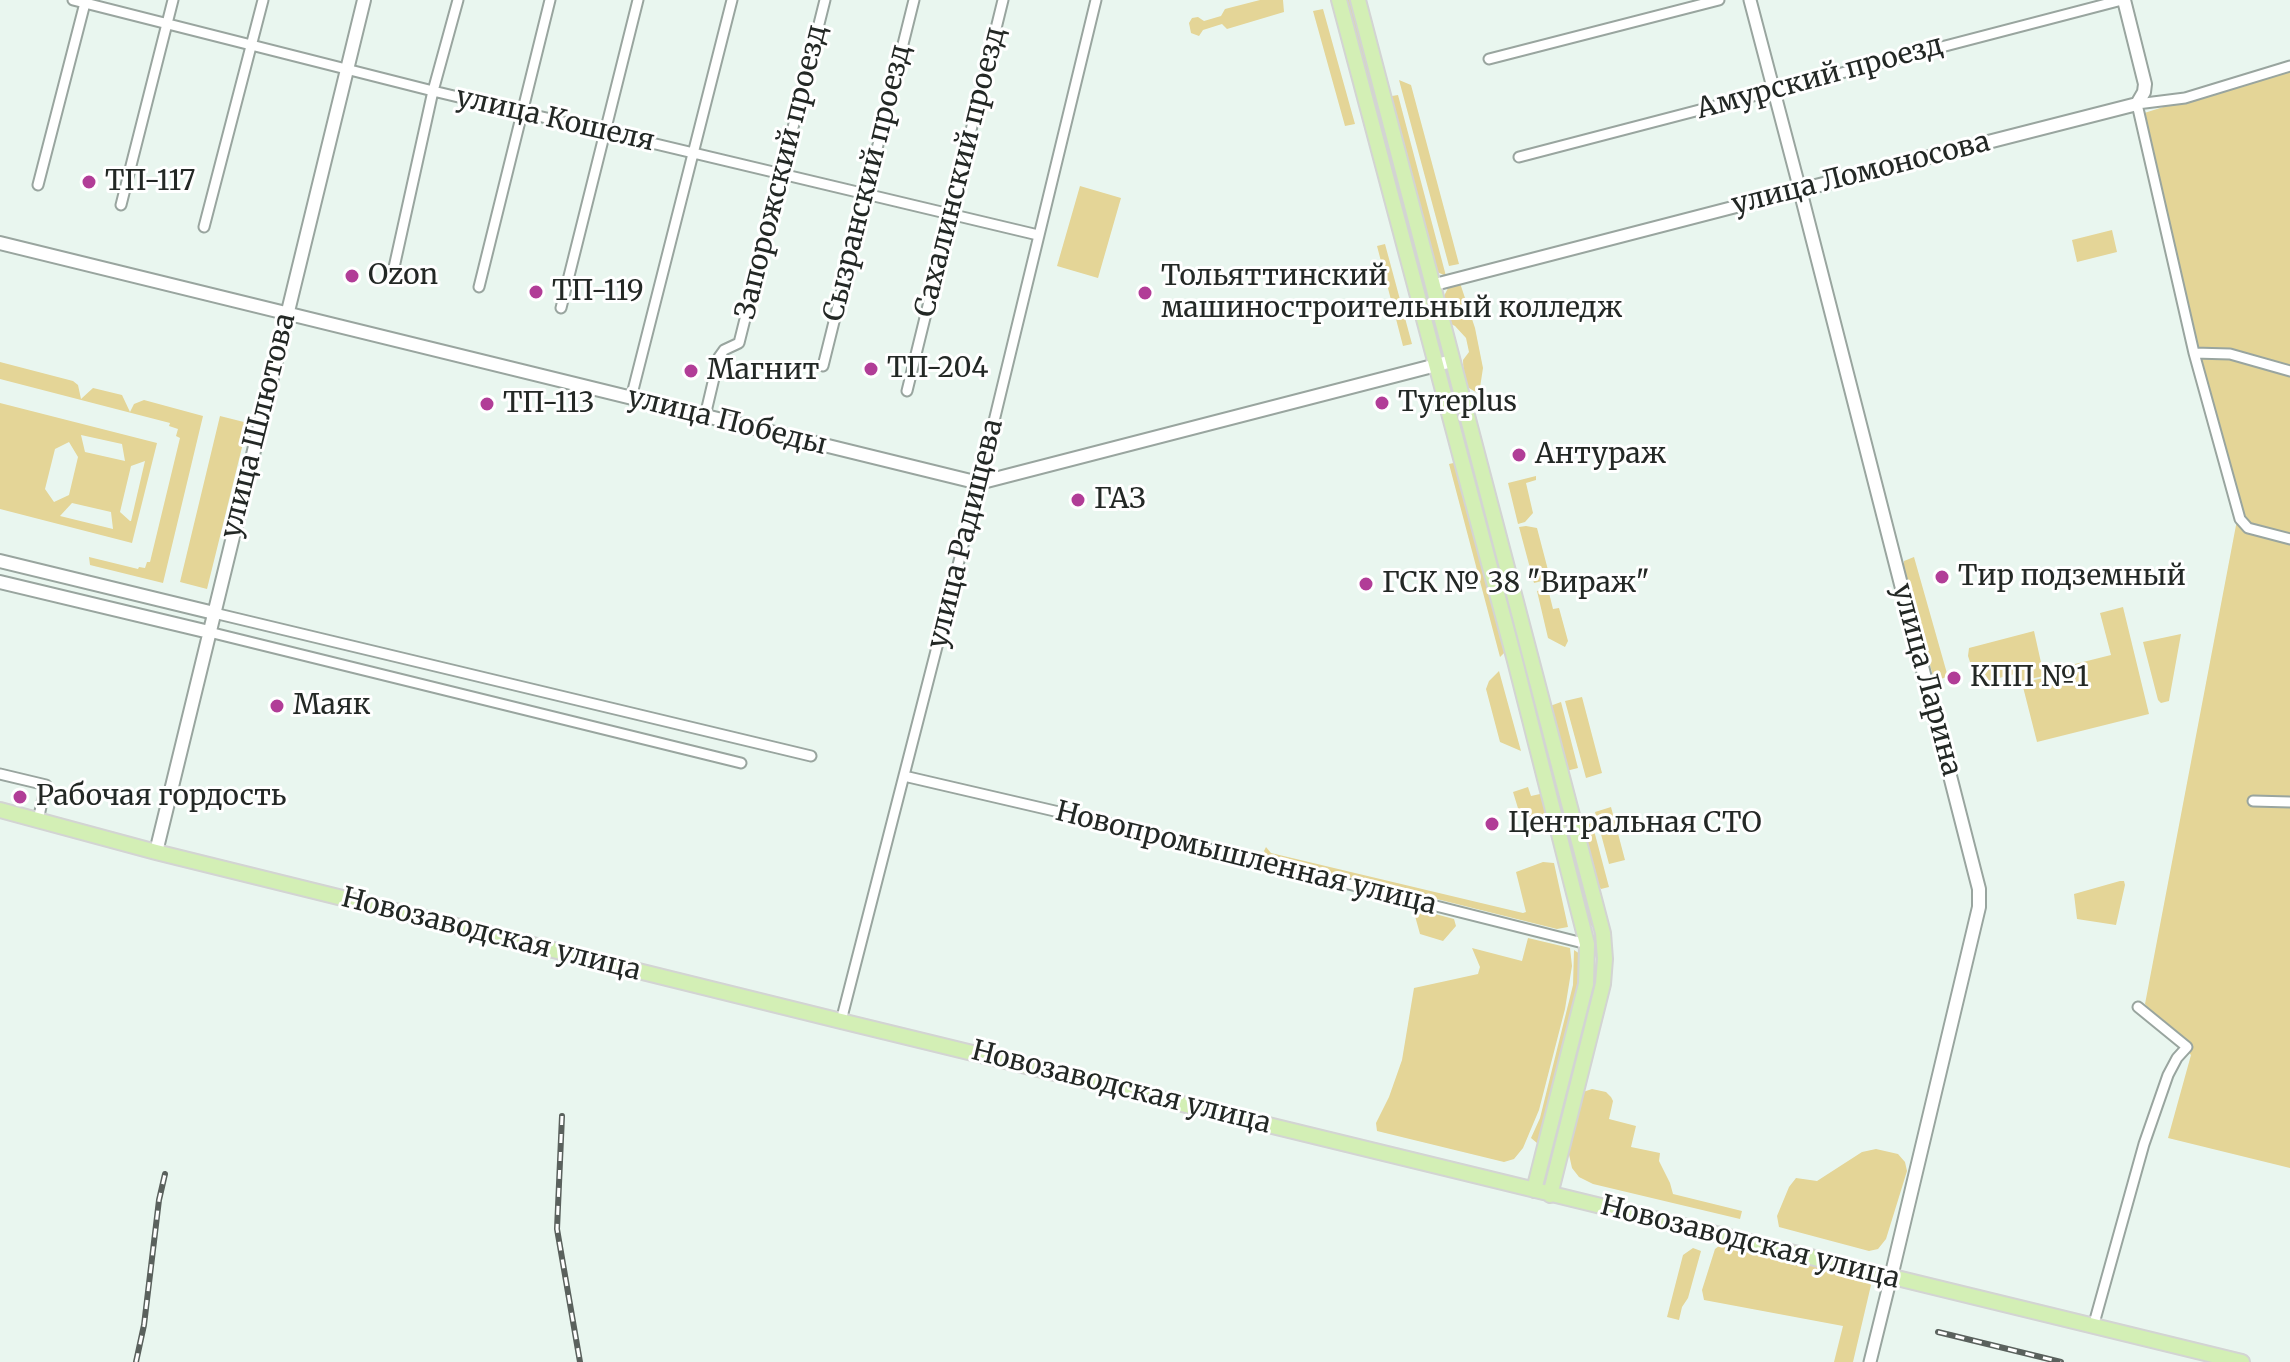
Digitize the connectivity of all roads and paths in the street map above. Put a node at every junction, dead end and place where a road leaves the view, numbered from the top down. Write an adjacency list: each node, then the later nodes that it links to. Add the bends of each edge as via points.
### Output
1 (73, 0): 18 (street, улица Кошеля)
2 (173, 0): 19 (street)
3 (263, 0): 20 (street)
4 (364, 0): 23 (main road, улица Шлютова)
5 (458, 0): 25 (street)
6 (550, 0): 27 (street)
7 (638, 0): 28 (street)
8 (732, 0): 29 (street)
9 (825, 0): 31 (street, Запорожский проезд)
10 (914, 0): 34 (street, Сызранский проезд)
11 (1003, 0): 36 (street, Сахалинский проезд)
12 (1096, 0): 38 (street, улица Радищева)
13 (1339, 0): 47 (main road)
14 (1358, 0): 41 (main road)
15 (1719, 0): 21 (street)
16 (1750, 0): 24 (street, улица Ларина)
17 (2123, 0): 24 (street, Амурский проезд); 26 (main road, via 2145,84)
18 (85, 3): 19 (street, улица Кошеля); 32 (street)
19 (168, 24): 20 (street, улица Кошеля); 35 (street)
20 (251, 44): 23 (street, улица Кошеля); 37 (street)
21 (1489, 59)
22 (2290, 66): 26 (street, улица Ломоносова, via 2185,98)
23 (348, 68): 25 (street, улица Кошеля); 44 (main road, улица Шлютова)
24 (1774, 90): 30 (street, Амурский проезд); 33 (street, улица Ларина)
25 (433, 91): 27 (street, улица Кошеля); 40 (street)
26 (2137, 104): 33 (main road, улица Ломоносова); 45 (street)
27 (523, 112): 28 (street, улица Кошеля); 42 (street)
28 (606, 133): 29 (street, улица Кошеля); 43 (street)
29 (693, 152): 31 (street, улица Кошеля); 51 (street)
30 (1519, 157)
31 (781, 174): 34 (street, улица Кошеля); 52 (street, Запорожский проезд, via 739,343 719,357)
32 (38, 185)
33 (1800, 190): 41 (street, улица Ломоносова); 79 (main road, улица Ларина, via 1979,889)
34 (866, 192): 36 (street, улица Кошеля); 48 (street, Сызранский проезд)
35 (121, 205)
36 (951, 213): 38 (street, улица Кошеля); 50 (street, Сахалинский проезд)
37 (204, 227)
38 (1038, 235): 53 (street, улица Радищева)
39 (0, 243): 44 (main road, улица Победы)
40 (393, 272)
41 (1433, 285): 46 (main road)
42 (479, 287)
43 (561, 308)
44 (286, 314): 51 (main road, улица Победы); 59 (main road, улица Шлютова)
45 (2194, 353): 49 (street, via 2230,354); 56 (street, via 2240,519 2248,528)
46 (1452, 361): 47 (main road, улица Победы); 54 (main road)
47 (1436, 365): 53 (main road, улица Победы); 55 (main road)
48 (823, 366)
49 (2290, 371)
50 (907, 391)
51 (631, 398): 52 (main road, улица Победы)
52 (705, 416): 53 (main road, улица Победы)
53 (979, 483): 66 (street, улица Радищева)
54 (1489, 500): 55 (main road); 61 (main road)
55 (1473, 503): 62 (main road)
56 (2290, 539)
57 (0, 561): 59 (main road)
58 (0, 582): 60 (main road)
59 (214, 613): 60 (main road, улица Шлютова); 63 (street)
60 (209, 632): 64 (street); 71 (main road, улица Шлютова)
61 (1542, 701): 62 (main road); 76 (main road, via 1603,933 1605,959)
62 (1526, 704): 72 (main road)
63 (811, 756)
64 (741, 763)
65 (0, 774): 70 (street, via 46,785)
66 (904, 776): 72 (street, Новопромышленная улица); 74 (street, улица Радищева)
67 (2253, 801): 68 (street)
68 (2290, 802)
69 (0, 810): 70 (main road, Новозаводская улица)
70 (38, 820): 71 (main road, Новозаводская улица)
71 (156, 852): 74 (main road, Новозаводская улица)
72 (1587, 944): 75 (main road, via 1586,984)
73 (2138, 1007): 80 (street, via 2187,1047 2168,1075 2154,1116)
74 (841, 1021): 77 (main road, Новозаводская улица)
75 (1546, 1141): 76 (main road, via 1554,1152); 77 (main road)
76 (1562, 1147): 78 (main road)
77 (1534, 1190): 78 (main road, Новозаводская улица)
78 (1550, 1195): 79 (main road, Новозаводская улица)
79 (1891, 1277): 80 (main road, Новозаводская улица); 81 (street, улица Ларина)
80 (2093, 1327): 82 (main road, Новозаводская улица)
81 (1870, 1362)
82 (2242, 1362)

